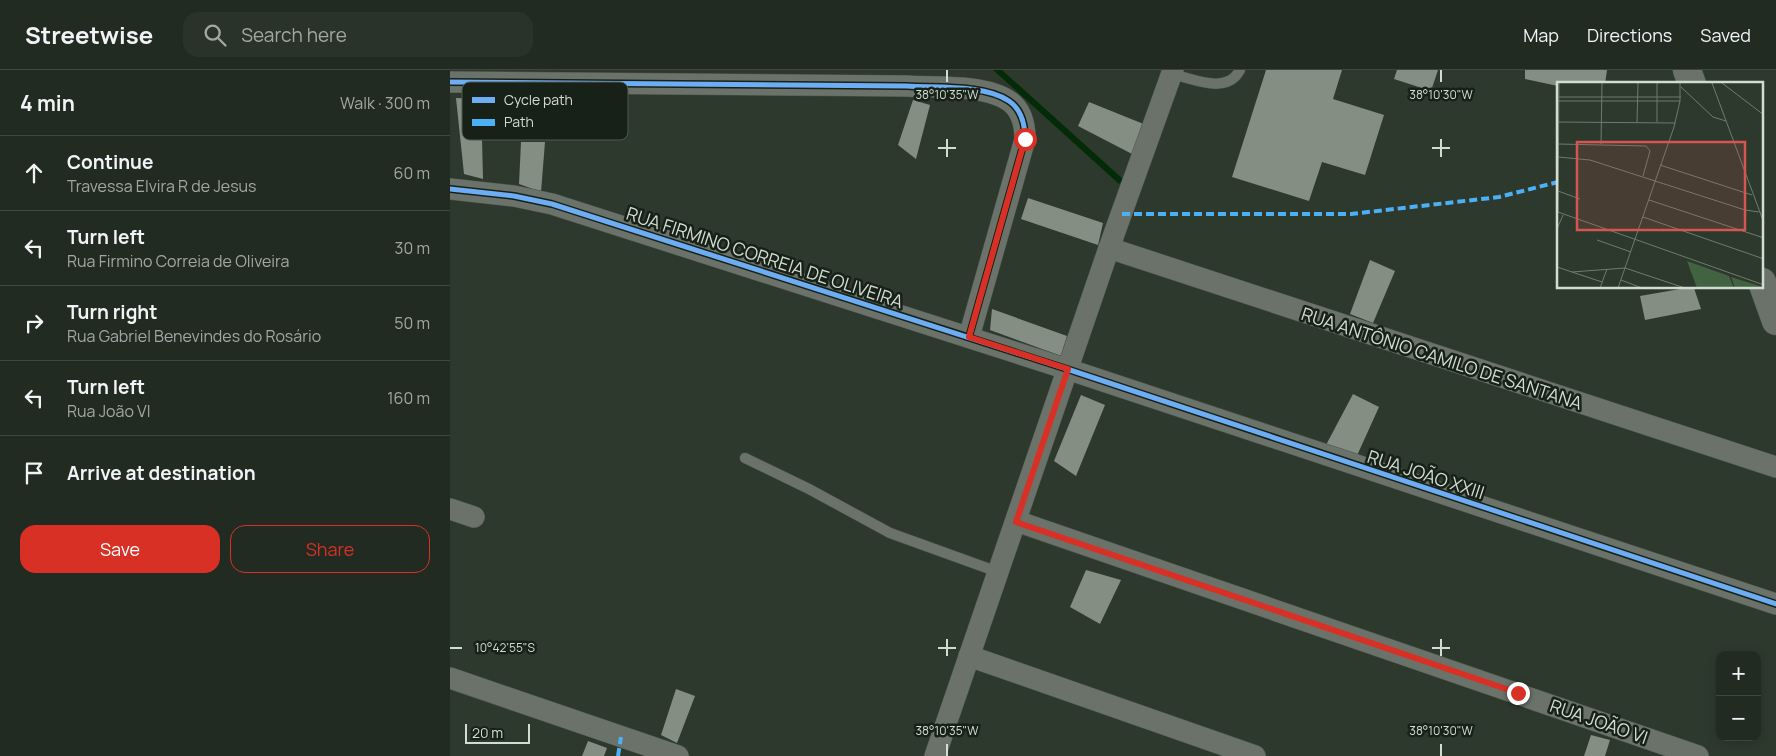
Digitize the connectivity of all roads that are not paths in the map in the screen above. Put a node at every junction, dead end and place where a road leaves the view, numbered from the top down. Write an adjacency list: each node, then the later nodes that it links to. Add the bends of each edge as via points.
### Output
1 (1240, 70): 3 (lane, via 1235,79 1226,84)
2 (1687, 70): 6 (main road)
3 (1173, 72): 8 (street)
4 (639, 76): 5 (street); 11 (street, via 974,90 1010,101 1020,112 1025,139)
5 (450, 82)
6 (1691, 82)
7 (450, 190): 11 (street, RUA FIRMINO CORREIA DE OLIVEIRA, via 514,196 552,204)
8 (1109, 248): 12 (street); 14 (street, RUA ANTÔNIO CAMILO DE SANTANA)
9 (1764, 288): 10 (main road)
10 (1776, 321)
11 (969, 337): 12 (street, RUA FIRMINO CORREIA DE OLIVEIRA)
12 (1068, 369): 17 (street); 19 (street, RUA JOÃO XXIII)
13 (745, 458): 18 (lane, via 890,533)
14 (1776, 466)
15 (450, 509): 16 (street)
16 (474, 518)
17 (1016, 522): 18 (street); 25 (street, RUA JOÃO VI)
18 (998, 572): 20 (street)
19 (1776, 604)
20 (969, 656): 23 (street); 24 (street)
21 (450, 678): 22 (street)
22 (678, 756)
23 (935, 756)
24 (1255, 756)
25 (1698, 756)

